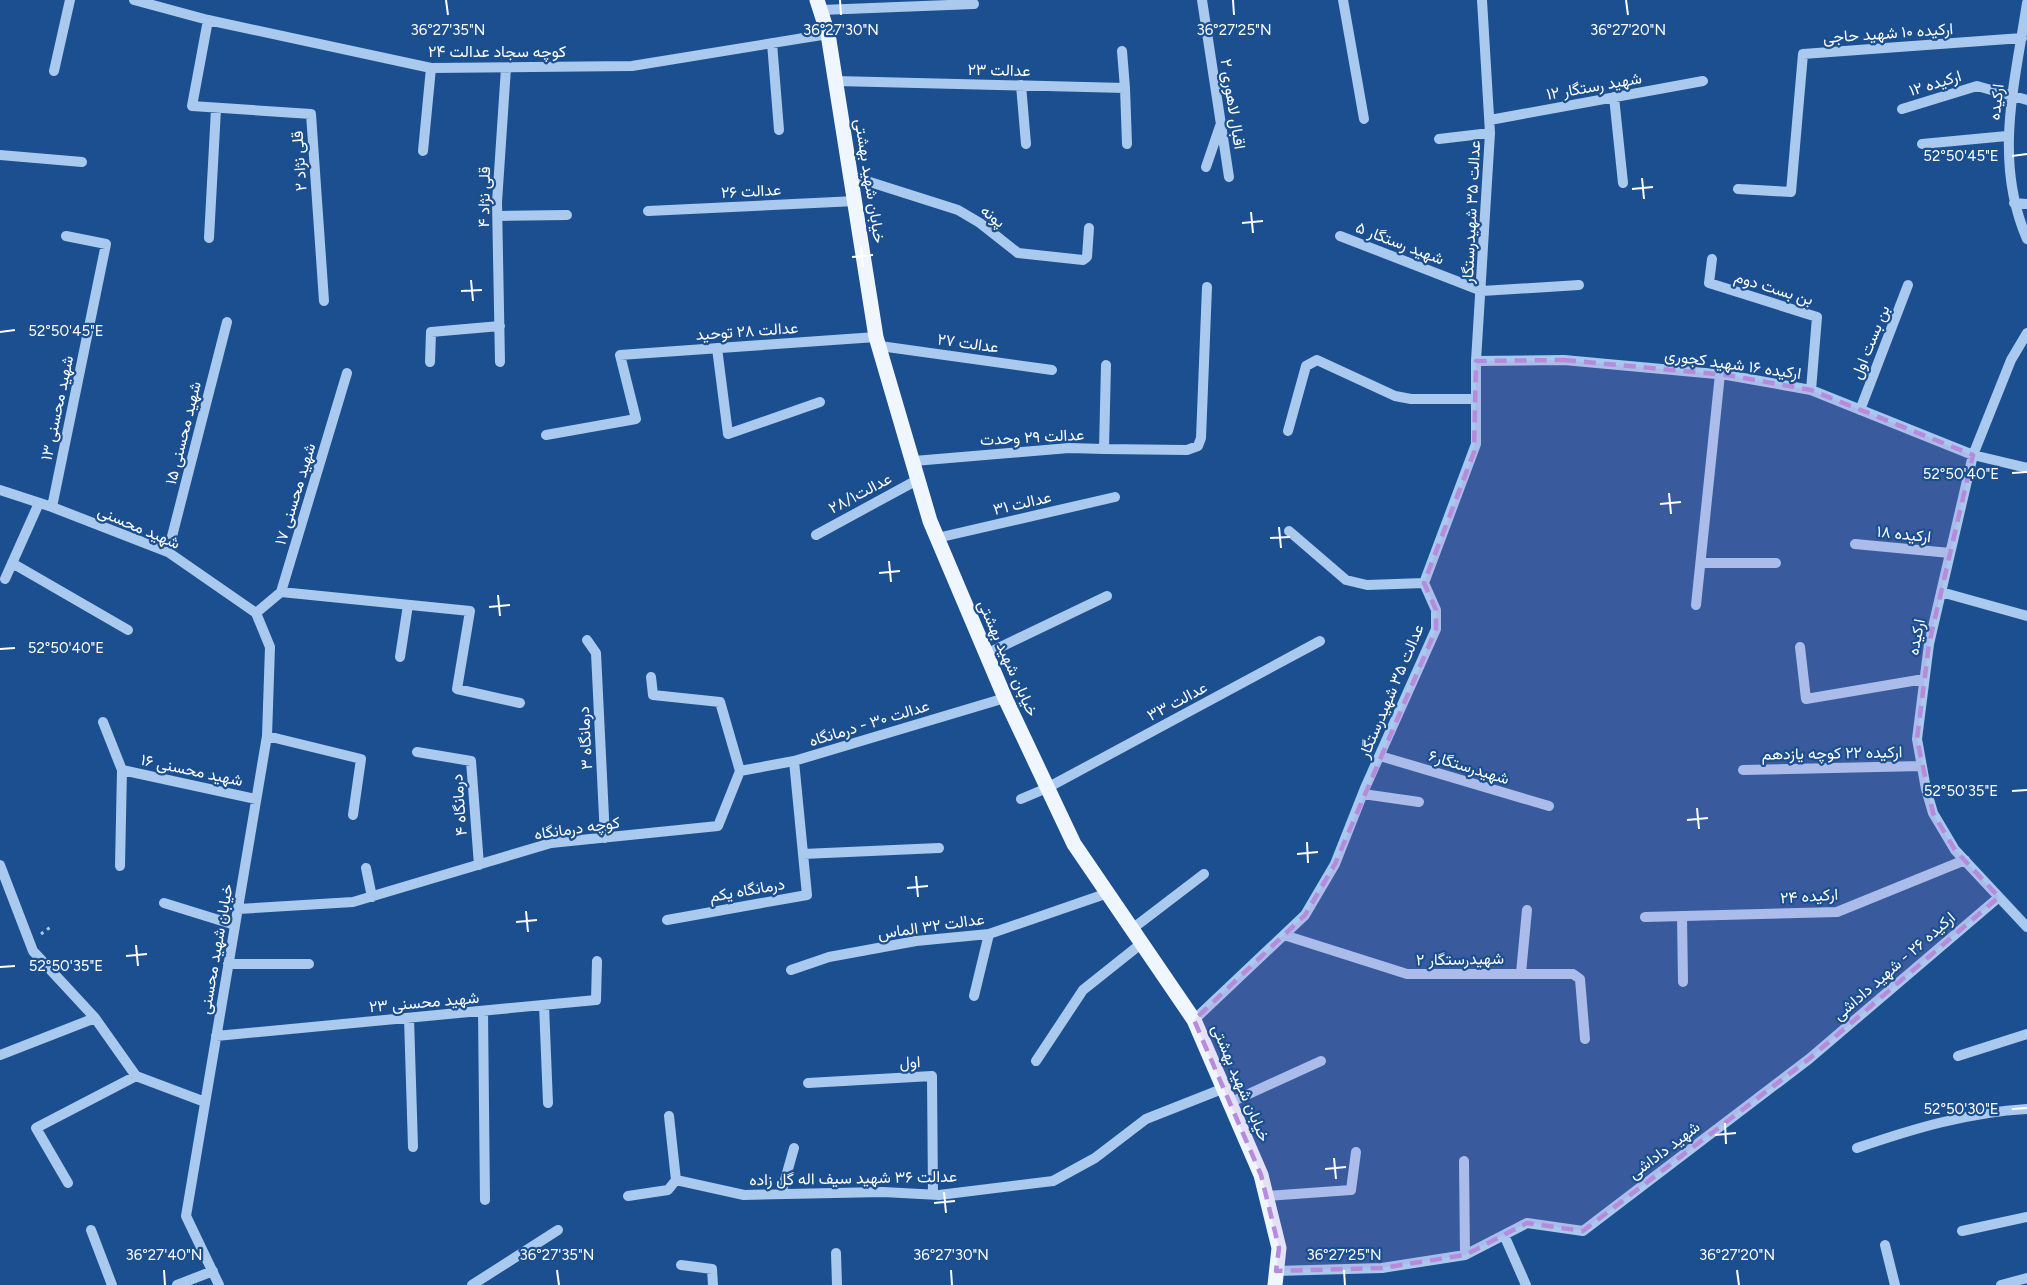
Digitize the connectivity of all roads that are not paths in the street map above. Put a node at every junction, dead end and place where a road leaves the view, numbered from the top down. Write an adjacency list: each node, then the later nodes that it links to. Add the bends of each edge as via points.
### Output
1 (70, 0): 16 (street)
2 (134, 0): 9 (street, کوچه سجاد عدالت ۲۴)
3 (1203, 0): 28 (street, اقبال لاهوری ۲)
4 (1343, 0): 26 (street)
5 (1482, 0): 27 (street, عدالت ۳۵ شهیدرستگار)
6 (2027, 3): 11 (street, ارکیده)
7 (974, 4): 8 (street)
8 (819, 5): 10 (main road, خیابان شهید بهشتی)
9 (208, 20): 14 (street, کوچه سجاد عدالت ۲۴); 24 (street, قلی نژاد ۲, via 192,106)
10 (828, 34): 12 (street, کوچه سجاد عدالت ۲۴); 17 (main road, خیابان شهید بهشتی)
11 (2022, 38): 21 (street, ارکیده); 43 (street, ارکیده ۱۰ شهید حاجی, via 1803,54 1791,192)
12 (772, 43): 15 (street, کوچه سجاد عدالت ۲۴, via 632,66); 29 (street)
13 (1122, 51): 20 (street)
14 (431, 68): 15 (street, کوچه سجاد عدالت ۲۴); 36 (street)
15 (506, 68): 49 (street, قلی نژاد ۴)
16 (54, 71)
17 (836, 81): 19 (street, عدالت ۲۳); 40 (main road, خیابان شهید بهشتی)
18 (1703, 81): 22 (street, شهید رستگار ۱۲)
19 (1021, 85): 20 (street, عدالت ۲۳); 33 (street)
20 (1125, 88): 34 (street)
21 (2011, 95): 23 (street, ارکیده ۱۲); 25 (street, ارکیده ۱۲, via 1977,86); 31 (street, ارکیده)
22 (1614, 97): 27 (street, شهید رستگار ۱۲); 42 (street)
23 (2027, 100)
24 (216, 109): 53 (street); 60 (street, قلی نژاد ۲, via 311,114)
25 (1902, 109)
26 (1364, 118)
27 (1490, 120): 30 (street, عدالت ۳۵ شهیدرستگار)
28 (1221, 123): 39 (street); 41 (street, اقبال لاهوری ۲)
29 (779, 130)
30 (1490, 133): 32 (street); 59 (street, عدالت ۳۵ شهیدرستگار)
31 (2007, 136): 35 (street); 45 (street, ارکیده)
32 (1439, 139)
33 (1026, 144)
34 (1127, 144)
35 (1922, 144)
36 (423, 151)
37 (0, 155): 38 (street)
38 (82, 162)
39 (1206, 167)
40 (851, 176): 44 (main road, خیابان شهید بهشتی); 50 (street, پونه, via 958,210 1018,253 1083,261 1087,257)
41 (1229, 177)
42 (1623, 183)
43 (1738, 189)
44 (856, 201): 47 (street, عدالت ۲۶); 64 (main road, خیابان شهید بهشتی)
45 (2014, 203): 46 (street); 54 (street, ارکیده)
46 (2027, 204)
47 (648, 211)
48 (567, 214): 49 (street)
49 (498, 216): 62 (street, قلی نژاد ۴)
50 (1089, 228)
51 (66, 236): 87 (street, شهید محسنی ۱۳, via 106,244)
52 (1340, 236): 59 (street, شهید رستگار ۵)
53 (209, 238)
54 (2027, 239)
55 (1712, 260): 73 (street, بن بست دوم, via 1709,283 1817,317)
56 (1579, 285): 59 (street)
57 (1908, 285): 76 (street, بن بست اول)
58 (1207, 287): 79 (street, via 1198,446 1187,450)
59 (1482, 291): 66 (street, عدالت ۳۵ شهیدرستگار)
60 (324, 301)
61 (226, 322): 92 (street, شهید محسنی ۱۵)
62 (500, 326): 67 (street, via 431,332); 68 (street, قلی نژاد ۴)
63 (2027, 333): 80 (street, ارکیده, via 2011,360)
64 (878, 341): 65 (street, عدالت ۲۸ توحید); 70 (street, عدالت ۲۷); 81 (main road, خیابان شهید بهشتی)
65 (717, 348): 75 (street, via 728,434); 78 (street, عدالت ۲۸ توحید, via 620,355 636,419)
66 (1476, 361): 72 (street, ارکیده ۱۶ شهید کجوری, via 1564,360); 74 (street, عدالت ۳۵ شهیدرستگار)
67 (430, 362)
68 (500, 362)
69 (1106, 365): 79 (street, عدالت ۲۹ وحدت)
70 (1052, 370)
71 (347, 373): 99 (street, شهید محسنی ۱۷)
72 (1720, 374): 73 (street, ارکیده ۱۶ شهید کجوری); 95 (street)
73 (1811, 390): 76 (street, ارکیده ۱۶ شهید کجوری)
74 (1476, 399): 77 (street, via 1395,396 1317,360 1306,366); 98 (street, عدالت ۳۵ شهیدرستگار, via 1474,452)
75 (820, 402)
76 (1860, 410): 80 (street, ارکیده ۱۶ شهید کجوری)
77 (1288, 431)
78 (546, 435)
79 (1104, 449): 81 (street, عدالت ۲۹ وحدت, via 1069,448)
80 (1973, 455): 82 (street, ارکیده ۱۶ شهید کجوری); 93 (street, ارکیده)
81 (914, 461): 83 (main road, خیابان شهید بهشتی)
82 (2027, 468)
83 (919, 479): 89 (street, عدالت۲۸/۱); 90 (main road, خیابان شهید بهشتی)
84 (0, 490): 86 (street, شهید محسنی)
85 (1115, 497): 90 (street, عدالت ۳۱)
86 (39, 503): 87 (street, شهید محسنی); 94 (street)
87 (52, 507): 92 (street, شهید محسنی)
88 (1289, 531): 98 (street, via 1346,580 1367,585)
89 (816, 535)
90 (937, 538): 110 (main road, خیابان شهید بهشتی)
91 (1855, 544): 93 (street, ارکیده ۱۸)
92 (168, 552): 104 (street, شهید محسنی)
93 (1950, 553): 100 (street, ارکیده)
94 (12, 563): 97 (street); 106 (street)
95 (1701, 563): 96 (street); 103 (street)
96 (1776, 563)
97 (5, 579)
98 (1424, 583): 119 (street, عدالت ۳۵ شهیدرستگار, via 1436,610 1437,629)
99 (281, 592): 102 (street); 104 (street)
100 (1941, 592): 105 (street); 113 (street, ارکیده)
101 (1107, 596): 110 (street)
102 (408, 605): 111 (street); 115 (street, via 470,611 457,689)
103 (1696, 606)
104 (256, 613): 117 (street, خیابان شهید محسنی, via 270,647)
105 (2027, 616)
106 (128, 630)
107 (587, 640): 132 (street, درمانگاه ۳, via 596,652)
108 (1320, 641): 125 (street, عدالت ۳۳)
109 (1800, 647): 113 (street, via 1806,699)
110 (986, 654): 114 (main road, خیابان شهید بهشتی)
111 (400, 657)
112 (651, 677): 124 (street, via 653,695 720,702)
113 (1924, 679): 121 (street, ارکیده, via 1917,739)
114 (1005, 698): 120 (street, عدالت ۳۰ - درمانگاه); 125 (main road, خیابان شهید بهشتی)
115 (520, 703)
116 (103, 722): 122 (street)
117 (267, 736): 127 (street, خیابان شهید محسنی); 131 (street, via 361,759)
118 (417, 752): 137 (street, درمانگاه ۴, via 471,761)
119 (1380, 756): 126 (street, عدالت ۳۵ شهیدرستگار); 130 (street, شهیدرستگار۶)
120 (794, 761): 124 (street, عدالت ۳۰ - درمانگاه); 134 (street, درمانگاه یکم)
121 (1922, 766): 123 (street, ارکیده ۲۲ کوچه یازدهم); 135 (street, ارکیده, via 1934,813)
122 (122, 770): 127 (street, شهید محسنی ۱۶); 138 (street)
123 (1743, 770)
124 (740, 771): 132 (street, کوچه درمانگاه, via 718,826)
125 (1047, 788): 128 (street, عدالت ۳۳); 141 (main road, خیابان شهید بهشتی, via 1074,844)
126 (1364, 794): 129 (street); 154 (street, عدالت ۳۵ شهیدرستگار, via 1335,864 1305,915)
127 (256, 799): 145 (street, خیابان شهید محسنی)
128 (1021, 799)
129 (1419, 802)
130 (1549, 806)
131 (353, 815)
132 (605, 837): 137 (street, کوچه درمانگاه, via 551,843)
133 (939, 848): 134 (street)
134 (803, 854): 149 (street, درمانگاه یکم, via 807,895)
135 (1965, 860): 143 (street, ارکیده); 147 (street, ارکیده ۲۴, via 1837,912)
136 (0, 865): 165 (street, via 33,951)
137 (479, 865): 142 (street, کوچه درمانگاه)
138 (120, 866)
139 (366, 868): 142 (street)
140 (1204, 874): 152 (street)
141 (1108, 893): 152 (main road, خیابان شهید بهشتی); 153 (street, عدالت ۳۲ الماس)
142 (372, 897): 145 (street, کوچه درمانگاه, via 353,902)
143 (1999, 897): 151 (street, ارکیده); 173 (street, ارکیده ۲۶ - شهید داداشی)
144 (164, 903): 150 (street)
145 (238, 909): 150 (street, خیابان شهید محسنی)
146 (1527, 910): 160 (street)
147 (1682, 916): 148 (street, ارکیده ۲۴); 161 (street)
148 (1645, 917)
149 (667, 920)
150 (235, 925): 157 (street, خیابان شهید محسنی)
151 (2027, 927)
152 (1132, 929): 155 (main road, خیابان شهید بهشتی)
153 (988, 934): 159 (street, عدالت ۳۲ الماس, via 905,943 829,957); 162 (street)
154 (1284, 936): 160 (street, شهیدرستگار ۲, via 1407,974); 167 (street, عدالت ۳۵ شهیدرستگار)
155 (1142, 943): 167 (main road, خیابان شهید بهشتی); 174 (street, via 1083,990)
156 (597, 961): 163 (street, شهید محسنی ۲۳, via 596,1000)
157 (228, 964): 158 (street); 169 (street, خیابان شهید محسنی)
158 (309, 964)
159 (791, 970)
160 (1521, 973): 170 (street, شهیدرستگار ۲, via 1578,975)
161 (1683, 982)
162 (974, 996)
163 (544, 1005): 164 (street, شهید محسنی ۲۳); 180 (street)
164 (483, 1011): 166 (street, شهید محسنی ۲۳); 195 (street)
165 (95, 1018): 171 (street); 176 (street)
166 (410, 1018): 169 (street, شهید محسنی ۲۳); 184 (street)
167 (1194, 1020): 178 (main road, خیابان شهید بهشتی)
168 (2027, 1034): 172 (street)
169 (216, 1036): 179 (street, خیابان شهید محسنی)
170 (1585, 1039)
171 (0, 1055)
172 (1958, 1056)
173 (1809, 1059): 200 (street, شهید داداشی, via 1583,1231 1527,1223)
174 (1036, 1061)
175 (1321, 1061): 181 (street)
176 (136, 1076): 179 (street); 190 (street, via 36,1128)
177 (808, 1083): 192 (street, اول, via 932,1076)
178 (1222, 1089): 181 (main road, خیابان شهید بهشتی); 192 (street, عدالت ۳۶ شهید سیف اله گل زاده, via 1146,1119 1095,1158 1053,1181)
179 (205, 1102): 205 (street, خیابان شهید محسنی, via 186,1216)
180 (548, 1103)
181 (1229, 1103): 194 (main road, خیابان شهید بهشتی, via 1261,1175)
182 (2027, 1109): 186 (street, via 1992,1111)
183 (669, 1116): 189 (street)
184 (413, 1147)
185 (794, 1148): 191 (street)
186 (1857, 1148)
187 (1356, 1152): 194 (street, via 1351,1190)
188 (1464, 1161): 203 (street)
189 (676, 1180): 191 (street, عدالت ۳۶ شهید سیف اله گل زاده, via 744,1195); 193 (street, via 668,1190)
190 (68, 1183)
191 (781, 1194): 192 (street, عدالت ۳۶ شهید سیف اله گل زاده)
192 (933, 1194)
193 (628, 1196)
194 (1266, 1196): 206 (main road, خیابان شهید بهشتی, via 1279,1248)
195 (485, 1200)
196 (2027, 1217): 199 (street)
197 (91, 1230): 208 (street)
198 (558, 1230): 211 (street)
199 (1962, 1231)
200 (1504, 1235): 203 (street); 214 (street)
201 (1885, 1245): 215 (street)
202 (836, 1253): 213 (street)
203 (1465, 1256): 206 (street)
204 (681, 1265): 212 (street, via 712,1269)
205 (213, 1270): 209 (street); 210 (street, خیابان شهید محسنی)
206 (1276, 1278)
207 (2027, 1278): 216 (street)
208 (111, 1285)
209 (177, 1285)
210 (219, 1285)
211 (472, 1285)
212 (713, 1285)
213 (837, 1285)
214 (1526, 1285)
215 (1895, 1285)
216 (2001, 1285)

